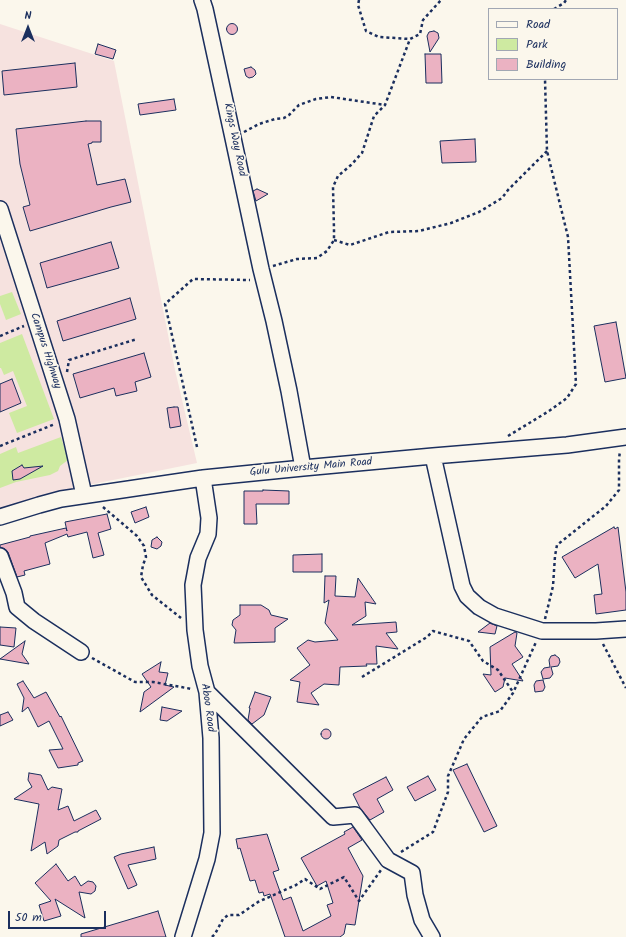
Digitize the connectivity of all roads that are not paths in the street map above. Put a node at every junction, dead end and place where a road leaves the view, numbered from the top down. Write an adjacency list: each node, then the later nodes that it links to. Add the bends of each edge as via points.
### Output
1 (202, 0): 5 (street, Kings Way Road, via 289,391)
2 (0, 209): 7 (street, Campus Highway, via 67,419)
3 (624, 437): 4 (street, Gulu University Main Road, via 567,445)
4 (433, 456): 5 (street, Gulu University Main Road); 10 (street, via 462,586 467,596 479,607 495,616 542,631)
5 (303, 468): 6 (street, Gulu University Main Road)
6 (203, 478): 7 (street, Gulu University Main Road); 12 (street, Aboo Road, via 209,518 208,534 198,558 193,585 195,630)
7 (84, 495): 8 (street, Gulu University Main Road)
8 (0, 517)
9 (0, 556): 11 (street, via 17,607)
10 (626, 629)
11 (81, 652)
12 (207, 692): 13 (street, Aboo Road, via 211,738 212,834); 14 (street, via 333,817 356,815 388,860 412,873 422,920)
13 (183, 937)
14 (432, 937)

